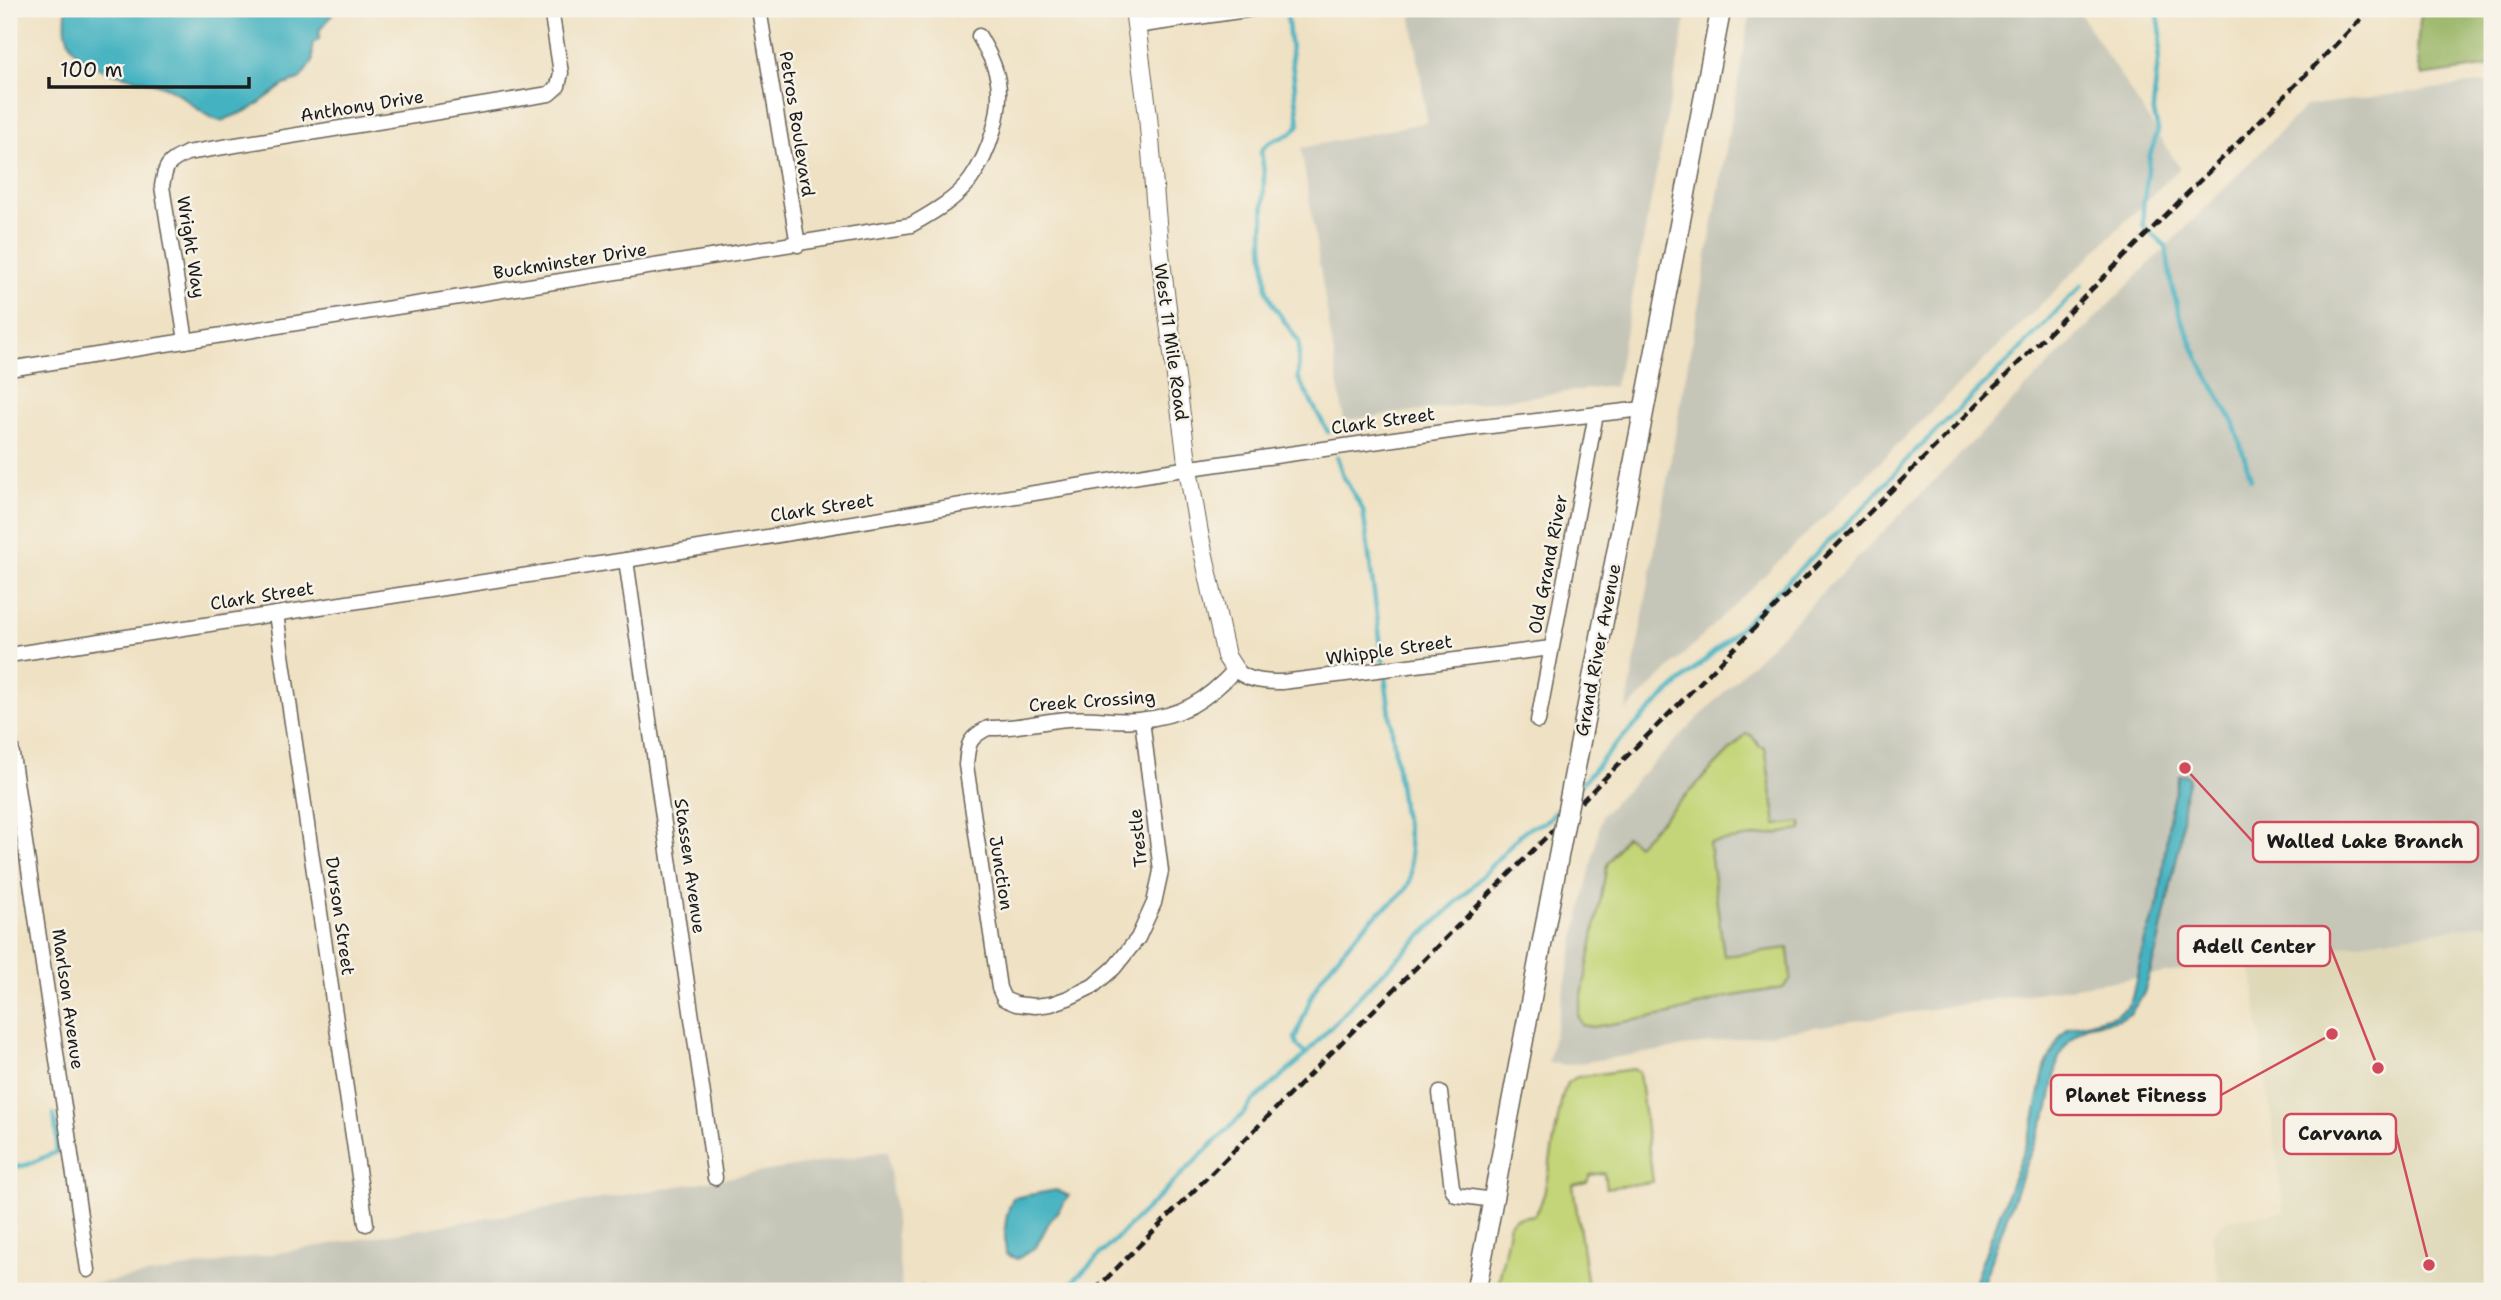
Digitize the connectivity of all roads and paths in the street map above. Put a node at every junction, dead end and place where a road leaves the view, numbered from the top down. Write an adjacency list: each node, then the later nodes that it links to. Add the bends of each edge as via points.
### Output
1 (551, 9): 7 (street, Anthony Drive, via 561,73 558,86 549,94 187,153)
2 (759, 9): 8 (street, Petros Boulevard)
3 (1254, 9): 5 (street)
4 (1721, 9): 11 (main road, Grand River Avenue)
5 (1135, 17): 13 (street, West 11 Mile Road)
6 (979, 36): 8 (street, Buckminster Drive, via 998,83 997,117 971,180 911,225)
7 (170, 161): 9 (street, Wright Way, via 162,186)
8 (798, 245): 9 (street, Buckminster Drive)
9 (186, 341): 10 (street, Buckminster Drive)
10 (9, 369)
11 (1643, 409): 12 (street, Clark Street); 26 (main road, Grand River Avenue, bridge)
12 (1596, 414): 13 (street, Clark Street); 16 (street, Old Grand River)
13 (1188, 469): 14 (street, Clark Street); 18 (street, West 11 Mile Road, via 1226,656)
14 (626, 560): 15 (street, Clark Street); 25 (street, Stassen Avenue)
15 (276, 614): 17 (street, Clark Street); 27 (street, Durson Street)
16 (1551, 648): 18 (street, Whipple Street, via 1282,682 1244,678); 20 (street, Old Grand River)
17 (9, 655)
18 (1235, 670): 19 (street, Creek Crossing, via 1199,703)
19 (1142, 720): 21 (street, Creek Crossing, via 1070,719 988,727); 23 (street, Trestle, via 1161,871 1154,903 1138,938 1093,986 1051,1004)
20 (1538, 721)
21 (980, 732): 23 (street, Junction, via 968,743 966,765 999,988 1004,999)
22 (9, 734): 28 (street, Marlson Avenue)
23 (1028, 1005)
24 (1440, 1093): 26 (street, via 1452,1188 1456,1195)
25 (715, 1178)
26 (1493, 1200): 29 (main road, Grand River Avenue)
27 (366, 1224)
28 (88, 1270)
29 (1476, 1291)

